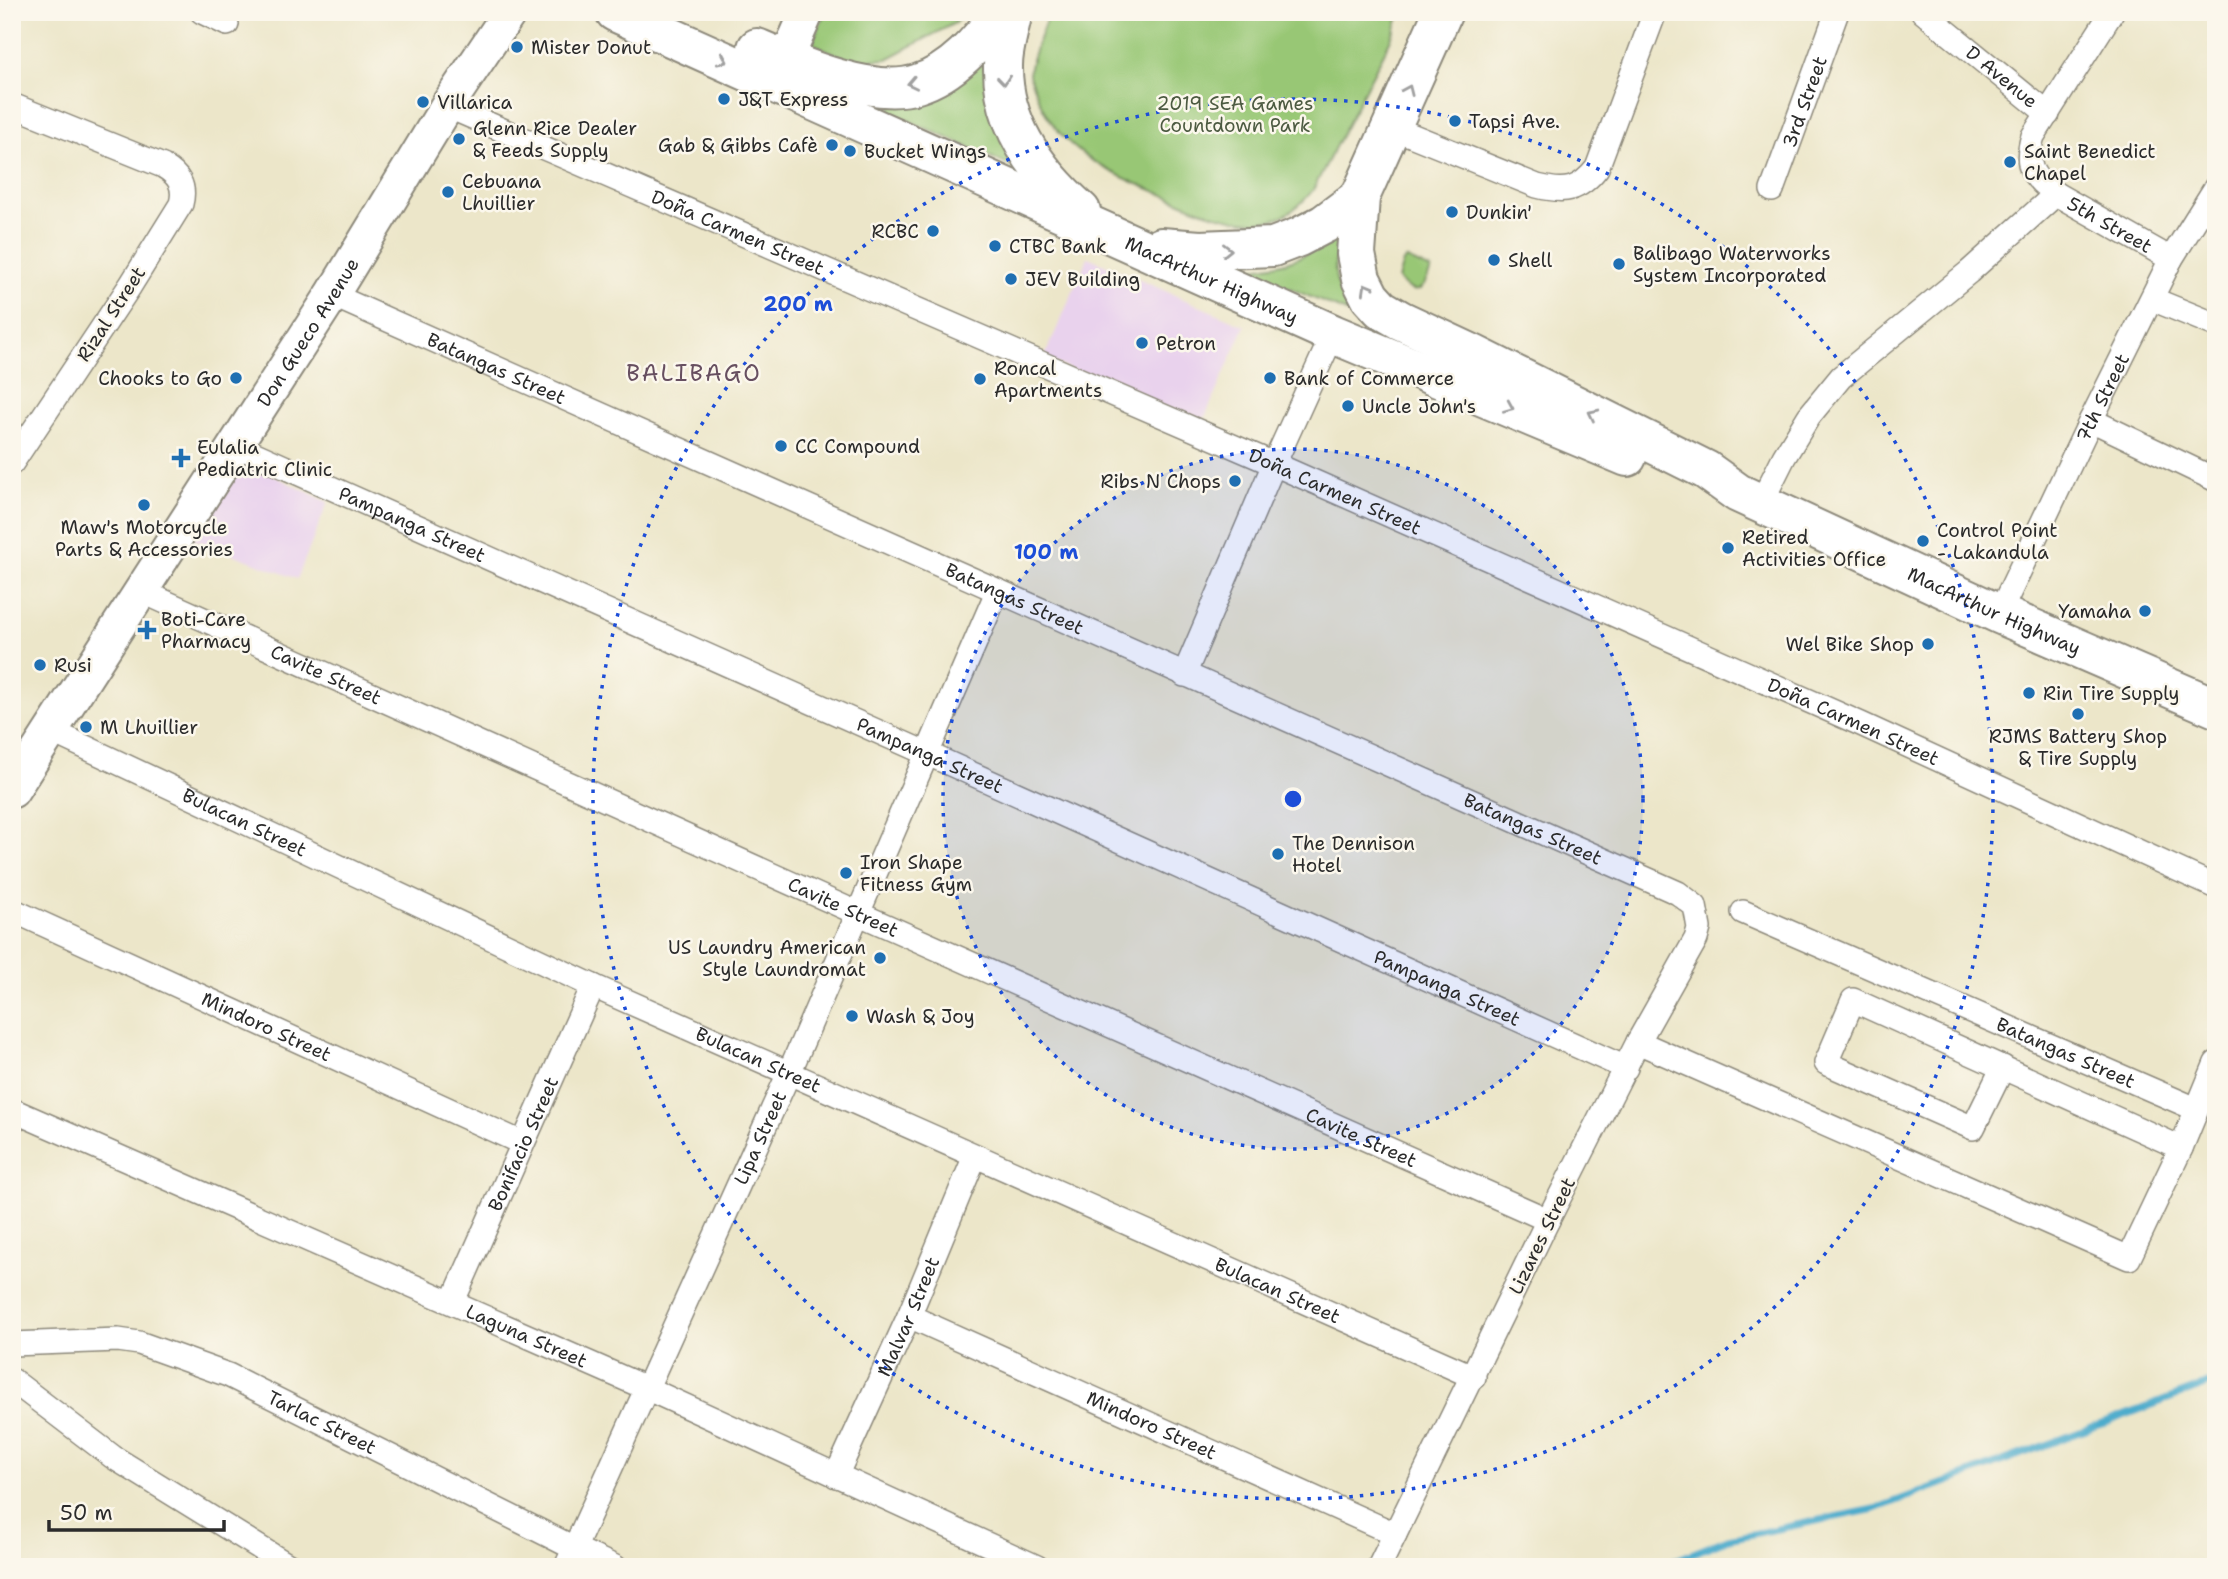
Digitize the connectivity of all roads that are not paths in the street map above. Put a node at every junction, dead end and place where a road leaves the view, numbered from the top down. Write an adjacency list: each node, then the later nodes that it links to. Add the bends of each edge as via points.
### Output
1 (202, 12): 13 (street)
2 (510, 12): 16 (main road, Don Gueco Avenue)
3 (615, 12): 23 (highway, MacArthur Highway, one-way to 23)
4 (675, 12): 14 (highway)
5 (807, 12): 14 (main road)
6 (1002, 12): 14 (highway, one-way to 14, via 947,70 916,84 885,87 845,81)
7 (1013, 12): 23 (highway, one-way to 23, via 1003,66 1015,131 1058,191)
8 (1443, 12): 18 (highway, MacArthur Highway, one-way to 8)
9 (1655, 12): 18 (street, via 1597,168 1569,190 1537,186)
10 (1837, 12): 20 (street, 3rd Street)
11 (1923, 12): 17 (street, D Avenue)
12 (2112, 12): 17 (street, 5th Street)
13 (228, 24)
14 (786, 60)
15 (12, 105): 31 (street, Rizal Street, via 163,166 183,186 181,204)
16 (447, 106): 25 (main road, Don Gueco Avenue); 32 (street, Doña Carmen Street)
17 (2048, 114): 21 (street, 5th Street, via 2033,136 2029,163 2041,184)
18 (1391, 127): 22 (highway, MacArthur Highway)
19 (2216, 187): 24 (street, 7th Street)
20 (1772, 191)
21 (2056, 194): 24 (street, 5th Street); 34 (street, via 1841,377)
22 (1360, 197): 23 (highway, one-way to 22, via 1200,250 1273,247 1324,224); 34 (highway, MacArthur Highway, one-way to 22, via 1706,470 1381,309 1361,278 1356,254)
23 (1118, 236): 28 (highway, MacArthur Highway)
24 (2172, 259): 26 (street, 7th Street)
25 (332, 295): 30 (main road, Don Gueco Avenue); 36 (street, Batangas Street)
26 (2152, 299): 27 (street); 29 (street, 7th Street)
27 (2216, 325)
28 (1333, 334): 32 (street); 34 (highway, MacArthur Highway, one-way to 34, via 1700,488)
29 (2091, 420): 33 (street); 37 (street, 7th Street)
30 (235, 445): 35 (main road, Don Gueco Avenue); 41 (street, Pampanga Street)
31 (12, 463)
32 (1274, 464): 38 (street); 43 (street, Doña Carmen Street)
33 (2216, 480)
34 (1749, 498): 37 (highway, MacArthur Highway)
35 (141, 591): 40 (main road, Don Gueco Avenue); 47 (street, Cavite Street)
36 (997, 592): 38 (street, Batangas Street); 41 (street, Lipa Street)
37 (1999, 614): 39 (highway, MacArthur Highway)
38 (1184, 675): 44 (street, Batangas Street, via 1678,893)
39 (2216, 708)
40 (51, 731): 42 (main road, Don Gueco Avenue); 48 (street, Bulacan Street)
41 (928, 754): 47 (street, Lipa Street); 52 (street, Pampanga Street)
42 (12, 791)
43 (2216, 887)
44 (1695, 906): 49 (street, Lizares Street, via 1696,939)
45 (12, 910): 56 (street, Mindoro Street)
46 (1743, 912): 55 (street, Batangas Street)
47 (857, 913): 53 (street, Lipa Street); 59 (street, Cavite Street)
48 (593, 986): 53 (street, Bulacan Street); 56 (street, Bonifacio Street)
49 (1639, 1042): 52 (street, Lizares Street); 57 (street, via 2129,1258)
50 (2216, 1063): 55 (street)
51 (2003, 1067): 51 (street, via 1853,1000 1826,1063 1973,1128); 57 (street)
52 (1626, 1068): 59 (street, Lizares Street)
53 (789, 1073): 58 (street, Bulacan Street); 65 (street, Lipa Street)
54 (12, 1110): 60 (street, Laguna Street)
55 (2196, 1110): 57 (street)
56 (522, 1143): 60 (street, Bonifacio Street)
57 (2181, 1148)
58 (975, 1156): 61 (street, Malvar Street); 63 (street, Bulacan Street)
59 (1548, 1220): 63 (street, Lizares Street)
60 (453, 1301): 65 (street, Laguna Street)
61 (909, 1316): 66 (street, Malvar Street); 67 (street, Mindoro Street)
62 (12, 1344): 68 (street, Tarlac Street, via 139,1343 228,1375)
63 (1474, 1377): 67 (street, Lizares Street)
64 (12, 1380): 69 (street, via 113,1458)
65 (646, 1388): 66 (street, Laguna Street); 68 (street, Lipa Street)
66 (836, 1476): 71 (street, Laguna Street)
67 (1395, 1534): 72 (street, Lizares Street)
68 (570, 1557): 70 (street, Tarlac Street)
69 (291, 1567)
70 (615, 1567)
71 (1037, 1567)
72 (1379, 1567)

